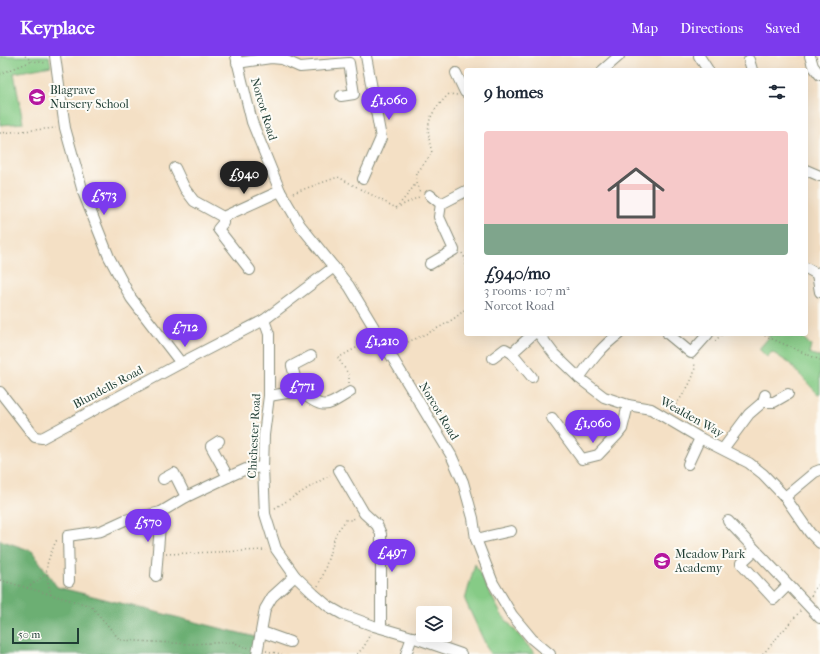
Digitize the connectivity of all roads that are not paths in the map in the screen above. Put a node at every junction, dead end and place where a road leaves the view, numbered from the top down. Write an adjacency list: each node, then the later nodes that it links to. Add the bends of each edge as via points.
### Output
1 (366, 56): 18 (street, via 381,138)
2 (619, 56): 8 (street)
3 (699, 56): 9 (street)
4 (810, 56): 12 (street, via 813,66)
5 (55, 60): 39 (street, via 65,128 83,192 109,257 132,298)
6 (237, 60): 14 (street, via 282,59 300,67 349,63 354,94); 20 (street, Norcot Road, via 252,122)
7 (749, 60): 10 (street)
8 (605, 68)
9 (707, 68)
10 (751, 68)
11 (456, 73): 13 (street)
12 (820, 75)
13 (463, 93)
14 (341, 96)
15 (175, 168): 23 (street, via 194,201)
16 (808, 171): 17 (street)
17 (820, 176)
18 (363, 179)
19 (464, 192): 22 (street)
20 (282, 194): 23 (street); 25 (street, Norcot Road, via 300,225)
21 (430, 195): 22 (street)
22 (440, 207): 24 (street, via 439,217 454,250)
23 (223, 217): 27 (street, via 218,229)
24 (430, 264)
25 (334, 267): 30 (street, Blundells Road); 63 (street, Norcot Road, via 349,286 451,455 473,518)
26 (808, 269): 28 (street)
27 (250, 270)
28 (818, 273): 29 (street)
29 (820, 292)
30 (264, 320): 39 (street, Blundells Road); 46 (street, Chichester Road, via 268,334)
31 (531, 336): 36 (street)
32 (540, 336): 41 (street, Wealden Way)
33 (670, 336): 34 (street, via 691,353)
34 (706, 336)
35 (607, 337): 41 (street)
36 (512, 352): 38 (street, via 505,349); 40 (street)
37 (311, 356): 42 (street, via 292,366)
38 (493, 358)
39 (181, 363): 43 (street, Blundells Road, via 42,438 35,438)
40 (532, 377)
41 (579, 378): 47 (street, Wealden Way, via 604,397)
42 (299, 391): 44 (street, via 317,404 330,405); 46 (street)
43 (0, 392)
44 (350, 392)
45 (788, 394): 51 (street, via 774,402 764,398)
46 (269, 396): 53 (street, Chichester Road)
47 (628, 405): 48 (street, via 618,434 598,455 579,462); 49 (street, Wealden Way, via 651,409)
48 (552, 418)
49 (700, 438): 51 (street, Wealden Way); 52 (street)
50 (219, 441): 56 (street, via 211,446)
51 (723, 449): 59 (street, Wealden Way, via 749,462)
52 (688, 464)
53 (263, 467): 56 (street, via 246,469); 67 (street, Chichester Road, via 265,514 276,549)
54 (339, 470): 71 (street, via 364,513 377,525 381,534)
55 (820, 470): 59 (street)
56 (228, 477): 58 (street)
57 (163, 479): 58 (street, via 174,473)
58 (186, 497): 60 (street)
59 (785, 498): 64 (street, Wealden Way)
60 (161, 512): 66 (street); 68 (street, via 125,520 101,531 68,536)
61 (728, 520): 65 (street)
62 (511, 531): 63 (street)
63 (476, 539): 78 (street, Norcot Road, via 493,583 512,615 532,639)
64 (820, 543)
65 (755, 550): 69 (street); 69 (street, via 741,563 774,599)
66 (156, 576)
67 (295, 576): 71 (street, Chichester Road, via 328,606 342,614); 72 (street, via 272,597 265,609)
68 (69, 582)
69 (788, 585): 70 (street)
70 (820, 618)
71 (377, 626): 73 (street, Chichester Road)
72 (262, 632): 74 (street); 75 (street)
73 (412, 637): 76 (street); 77 (street, Chichester Road)
74 (290, 642)
75 (259, 649)
76 (406, 654)
77 (460, 654)
78 (550, 654)

